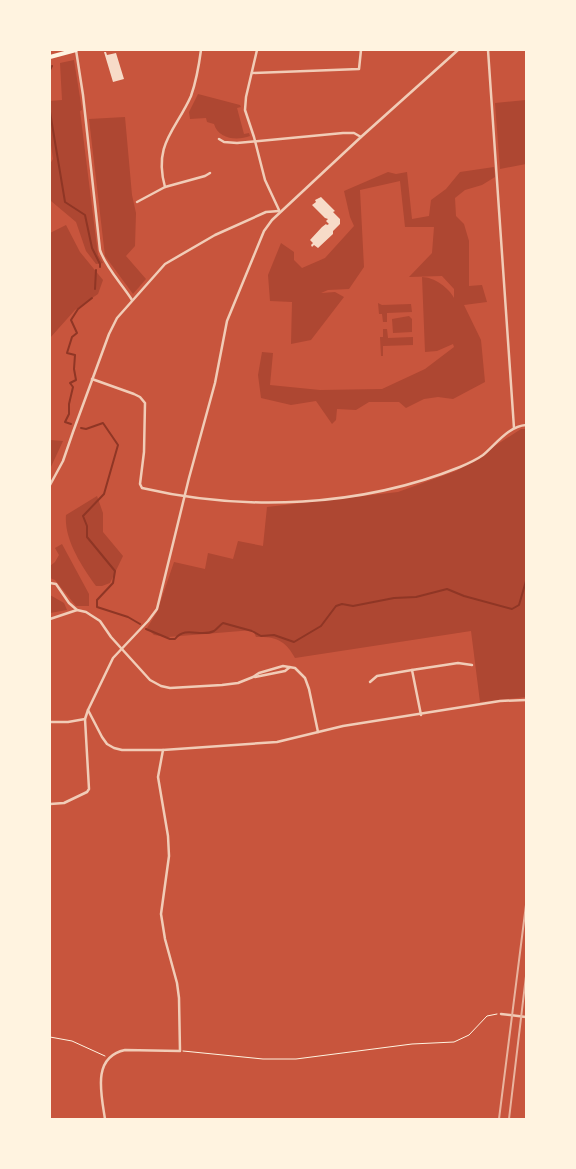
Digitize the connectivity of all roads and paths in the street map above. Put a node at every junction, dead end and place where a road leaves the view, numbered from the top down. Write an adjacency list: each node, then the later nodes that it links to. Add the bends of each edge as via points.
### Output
1 (76, 50): 7 (main road); 16 (street, via 100,250 105,263)
2 (201, 50): 13 (street, via 191,95 164,147)
3 (257, 50): 8 (street)
4 (361, 50): 8 (street, via 359,69)
5 (458, 50): 9 (street)
6 (488, 50): 19 (street)
7 (50, 57)
8 (252, 73): 11 (street, via 245,110)
9 (361, 137): 11 (street, via 343,133); 15 (street)
10 (219, 139): 11 (street, via 230,143)
11 (255, 141): 15 (street, via 264,180)
12 (210, 173): 13 (street)
13 (165, 186): 14 (street)
14 (137, 202)
15 (281, 210): 16 (street, via 266,212 198,243 165,264); 21 (street, via 264,231 227,321 215,383)
16 (132, 300): 17 (street, via 112,326)
17 (92, 379): 20 (street, via 69,448); 21 (street, via 134,394 145,403 142,488)
18 (526, 425): 19 (street)
19 (514, 428): 21 (street, via 483,455 466,464 387,491 284,503)
20 (50, 484)
21 (185, 497): 25 (street, via 157,609)
22 (50, 583): 23 (street, via 56,584)
23 (77, 610): 24 (street); 25 (street, via 100,621)
24 (50, 620)
25 (122, 648): 30 (street, via 113,658); 34 (street, via 150,680 170,688 222,686 283,666 295,668 309,688)
26 (472, 665): 27 (street, via 458,663)
27 (412, 670): 28 (street, via 377,676); 31 (street)
28 (370, 682)
29 (526, 700): 31 (street, via 500,701)
30 (88, 710): 32 (street); 35 (street, via 102,737 114,748)
31 (421, 715): 34 (street)
32 (85, 719): 33 (street); 36 (street, via 89,789 64,803)
33 (50, 722)
34 (318, 732): 35 (street, via 262,744)
35 (164, 750): 40 (street, via 158,773 169,856 161,914 177,983)
36 (50, 804)
37 (501, 1014): 38 (street); 40 (path, via 487,1016 469,1035 454,1042 412,1044 296,1059)
38 (526, 1017)
39 (50, 1037): 41 (path, via 72,1041)
40 (180, 1051): 41 (street, via 125,1050)
41 (108, 1058): 42 (street, via 102,1068 101,1087)
42 (105, 1119)

